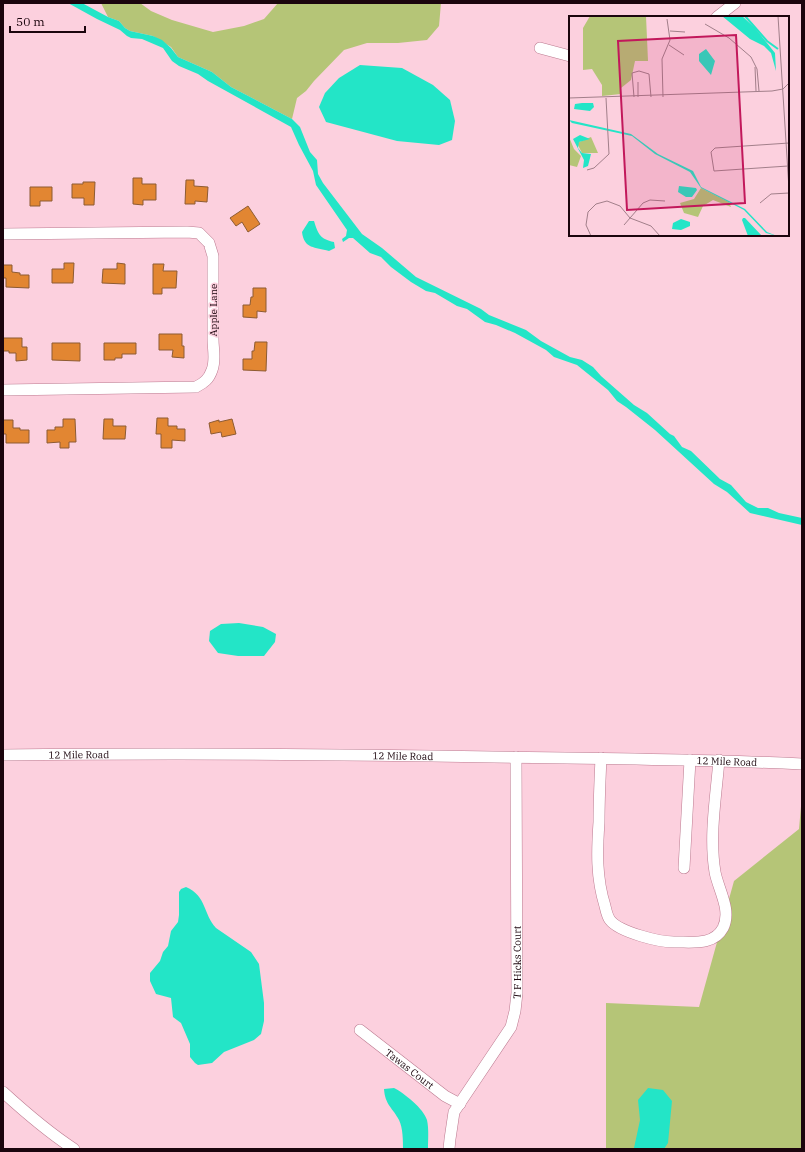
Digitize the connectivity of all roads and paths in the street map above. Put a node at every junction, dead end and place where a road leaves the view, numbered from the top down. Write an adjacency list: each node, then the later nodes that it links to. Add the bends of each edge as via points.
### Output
1 (735, 3): 2 (street)
2 (718, 16)
3 (540, 48): 4 (street)
4 (569, 56)
5 (3, 234): 6 (street, Apple Lane, via 176,231 199,234 209,243 213,256 214,362 207,380 196,387)
6 (3, 390)
7 (3, 756): 8 (street, 12 Mile Road, via 212,754)
8 (516, 757): 9 (street, 12 Mile Road); 16 (street, T F Hicks Court, via 515,1011 511,1027)
9 (601, 758): 10 (street, 12 Mile Road); 11 (street, via 597,864 608,918 614,924 653,940 671,942 706,941 718,935 724,926 726,913 715,873 713,853)
10 (690, 760): 11 (street, 12 Mile Road); 13 (street)
11 (720, 760): 12 (street, 12 Mile Road)
12 (802, 764)
13 (684, 868)
14 (360, 1030): 16 (street, Tawas Court, via 445,1096)
15 (3, 1092): 17 (street, via 50,1133)
16 (460, 1104): 18 (street, T F Hicks Court, via 454,1112)
17 (74, 1149)
18 (449, 1149)

